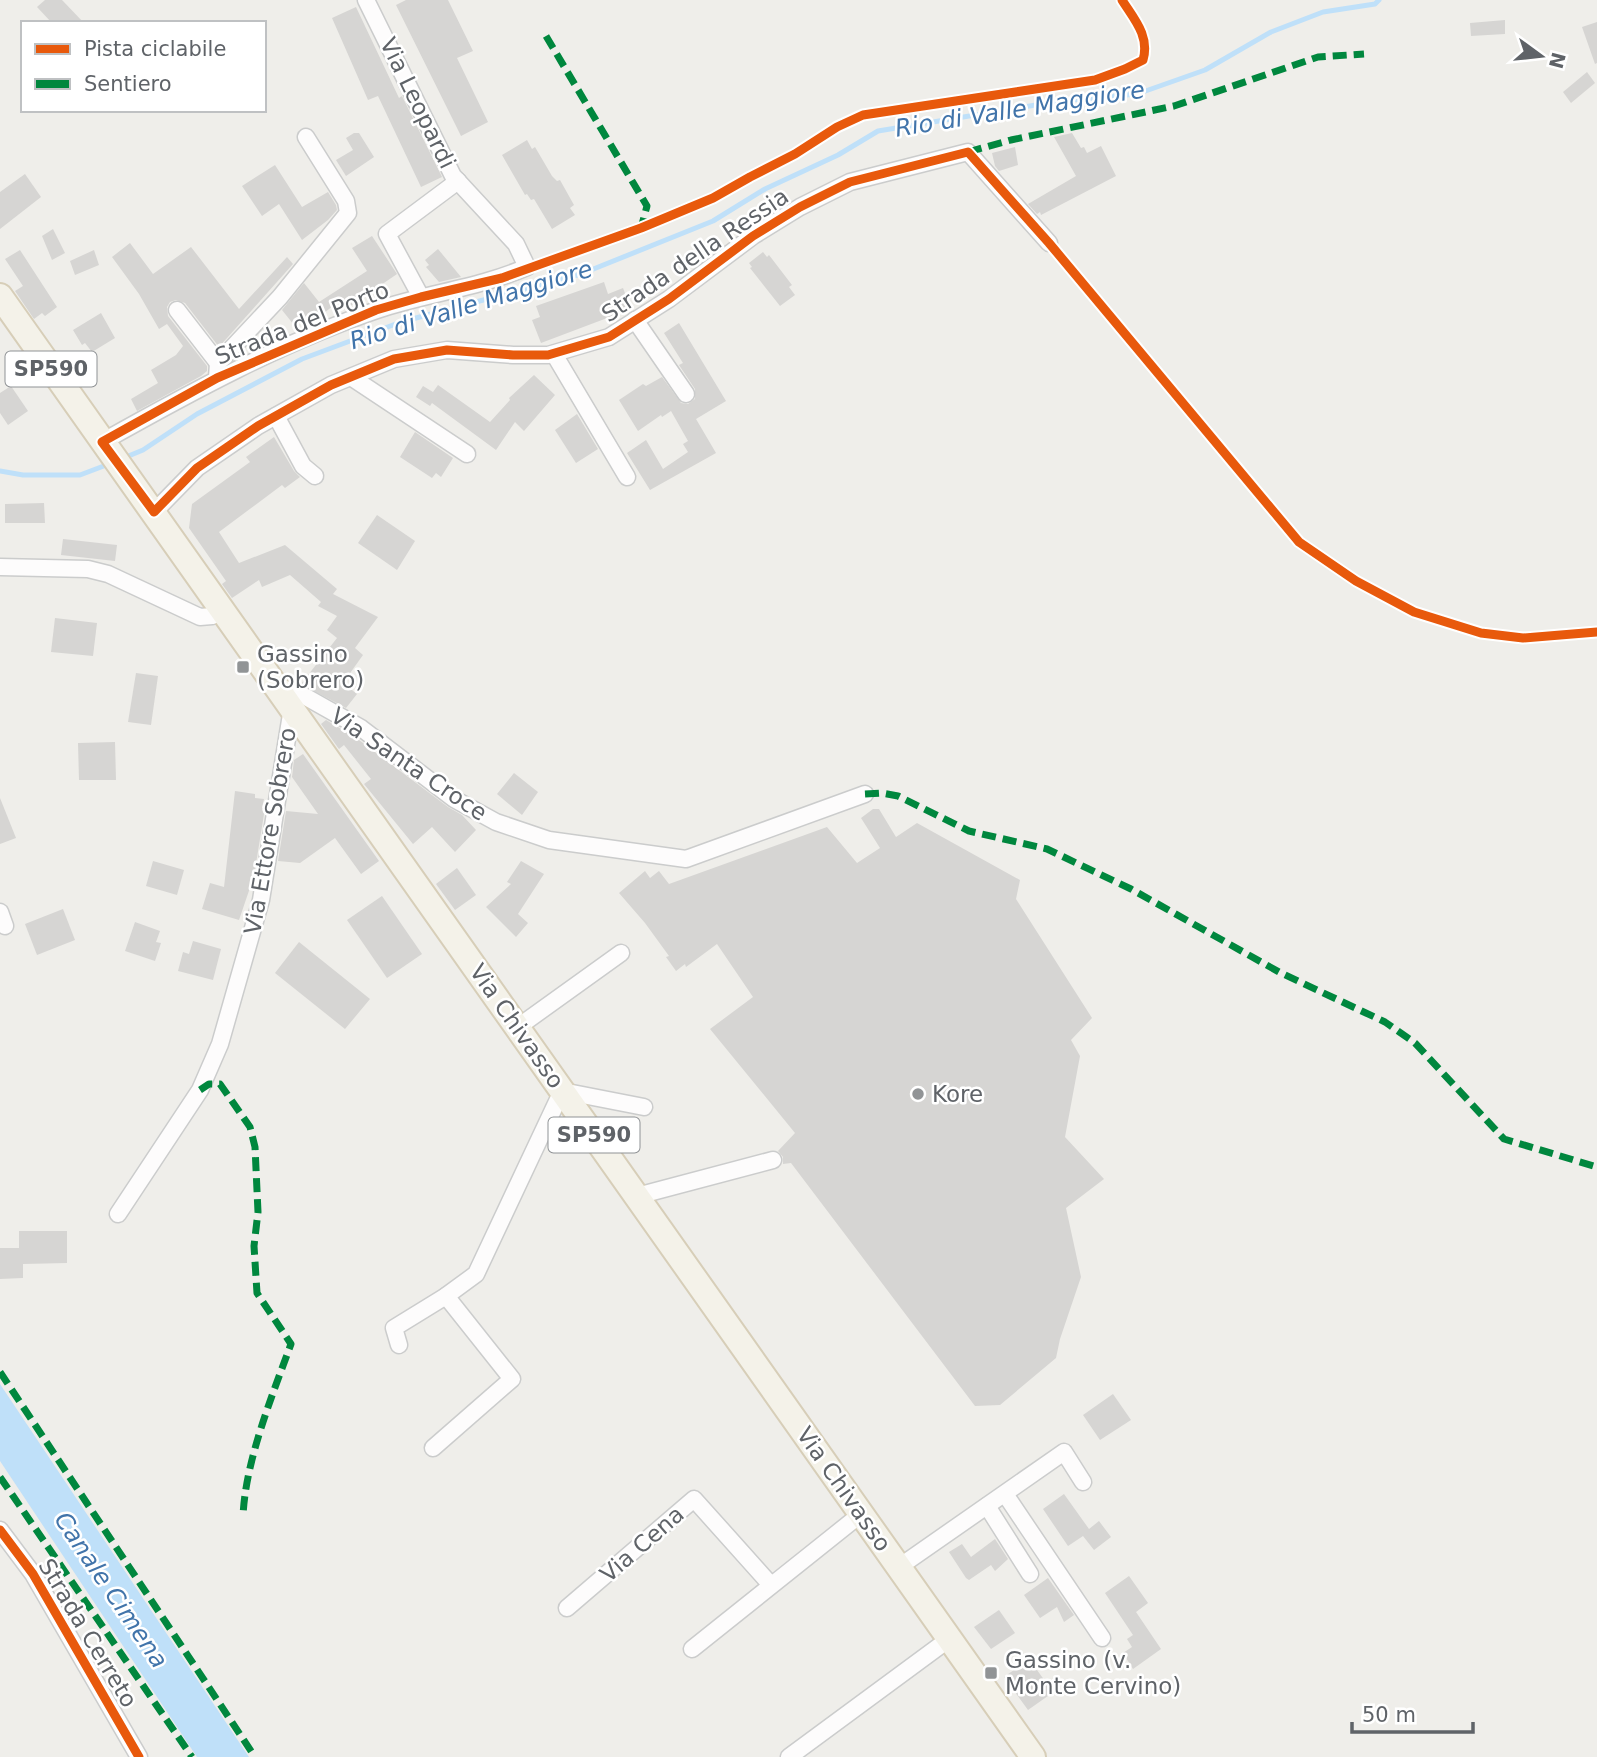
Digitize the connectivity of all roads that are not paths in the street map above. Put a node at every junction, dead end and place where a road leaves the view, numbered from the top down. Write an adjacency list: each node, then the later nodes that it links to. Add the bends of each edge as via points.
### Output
1 (366, 0): 3 (street, Via Leopardi)
2 (306, 136): 11 (street, via 346,201 348,214)
3 (458, 181): 5 (street, Via Leopardi, via 516,244); 7 (street, via 387,234)
4 (1049, 243): 9 (street, Strada della Ressia, via 968,152 850,182 800,207)
5 (527, 267): 7 (street, Strada del Porto, via 502,278)
6 (0, 296): 15 (main road, Via Chivasso / SP590)
7 (421, 297): 11 (street, Strada del Porto)
8 (177, 310): 11 (street)
9 (635, 320): 10 (street, Strada della Ressia, via 609,337); 13 (street, Strada della Ressia)
10 (554, 354): 12 (street, Strada della Ressia, via 447,350 394,359); 18 (street)
11 (217, 370): 15 (street, Strada del Porto)
12 (351, 377): 14 (street, Strada della Ressia); 16 (street)
13 (686, 394)
14 (276, 416): 17 (street, via 303,466); 19 (street, Strada della Ressia, via 197,468)
15 (102, 442): 19 (main road, Via Chivasso / SP590)
16 (467, 454)
17 (315, 476)
18 (627, 477)
19 (154, 512): 21 (main road, Via Chivasso / SP590)
20 (0, 567): 21 (street, via 88,569 200,617)
21 (224, 611): 22 (main road, Via Chivasso / SP590)
22 (277, 686): 23 (main road, Via Chivasso / SP590); 24 (street, Via Santa Croce, via 361,727 454,799 496,822 549,840 686,859)
23 (292, 708): 26 (main road, Via Chivasso / SP590); 31 (street, Via Ettore Sobrero, via 261,900 220,1044 200,1090)
24 (865, 794)
25 (621, 953): 26 (street)
26 (518, 1027): 27 (main road, Via Chivasso / SP590)
27 (562, 1091): 28 (street); 30 (main road, Via Chivasso / SP590); 32 (street, via 476,1274)
28 (645, 1107)
29 (773, 1160): 30 (street)
30 (637, 1196): 38 (main road, Via Chivasso / SP590)
31 (118, 1214)
32 (446, 1296): 33 (street, via 394,1328); 34 (street, via 512,1379)
33 (399, 1345)
34 (433, 1448)
35 (1083, 1482): 36 (street, via 1063,1452)
36 (1005, 1494): 37 (street); 44 (street)
37 (986, 1506): 40 (street); 41 (street)
38 (861, 1514): 40 (main road, Via Chivasso / SP590); 42 (street)
39 (0, 1530): 47 (street, Strada Cerreto, via 33,1574)
40 (899, 1567): 45 (main road, Via Chivasso / SP590)
41 (1030, 1574)
42 (771, 1585): 43 (street, Via Cena, via 694,1500); 46 (street)
43 (567, 1608)
44 (1102, 1637)
45 (949, 1639): 48 (street); 49 (main road, Via Chivasso / SP590)
46 (692, 1648)
47 (139, 1757)
48 (789, 1757)
49 (1033, 1757)

